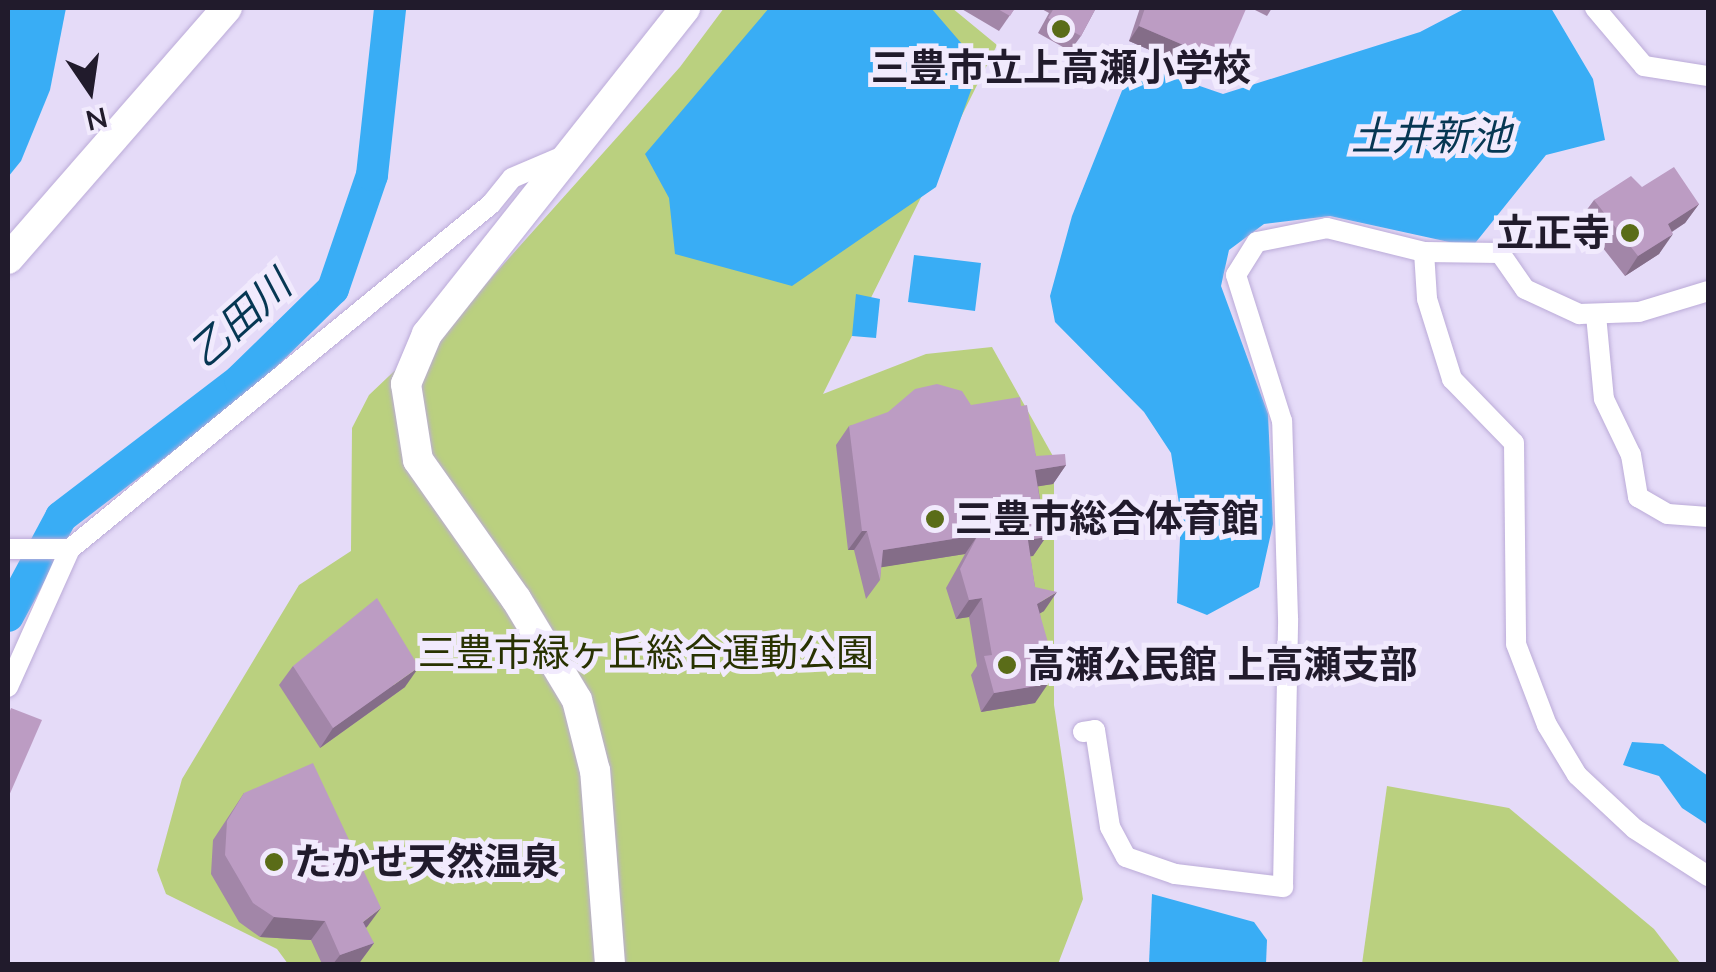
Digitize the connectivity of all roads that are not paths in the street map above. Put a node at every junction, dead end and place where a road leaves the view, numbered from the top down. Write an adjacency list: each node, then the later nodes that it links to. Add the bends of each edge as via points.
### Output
1 (228, 8): 7 (street)
2 (688, 8): 5 (street)
3 (1595, 8): 4 (street, via 1644,66)
4 (1708, 76)
5 (563, 156): 12 (street, via 512,178 492,204); 16 (street, via 428,334 406,384 407,422 426,472 577,700 595,771)
6 (1424, 252): 9 (street, via 1500,253 1526,289 1552,306); 14 (street, via 1328,228 1257,242 1236,275 1282,421 1288,618 1282,887 1175,874 1126,857 1110,827 1096,730); 15 (street, via 1427,299 1452,379 1514,443 1516,644 1547,724 1577,774 1606,802)
7 (8, 259)
8 (1708, 291): 9 (street, via 1640,312)
9 (1596, 315): 10 (street, via 1604,399 1631,455 1638,498 1668,514)
10 (1708, 517)
11 (8, 549): 12 (street)
12 (70, 549): 13 (street)
13 (8, 687)
14 (1083, 732)
15 (1708, 876)
16 (610, 964)

